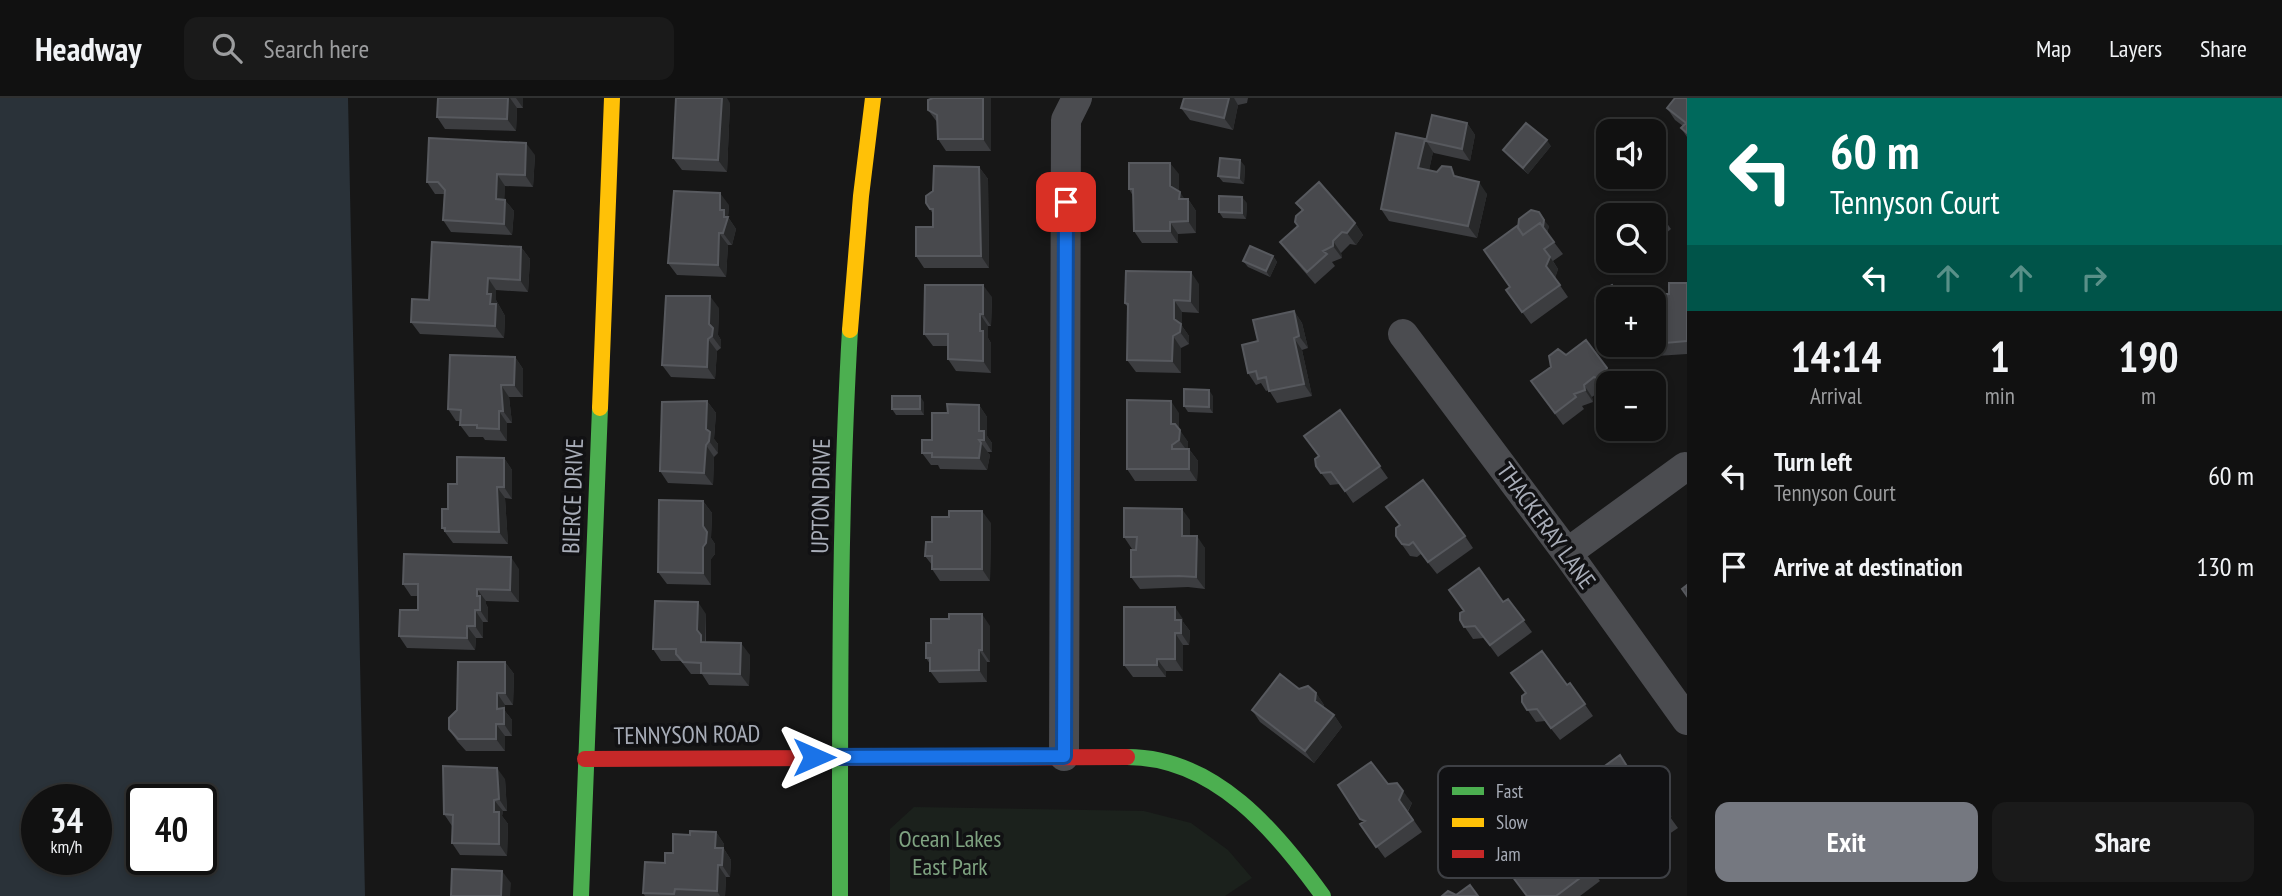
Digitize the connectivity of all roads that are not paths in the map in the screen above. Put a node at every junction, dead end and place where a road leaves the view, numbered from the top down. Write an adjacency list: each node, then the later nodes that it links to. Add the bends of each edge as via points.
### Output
1 (612, 98): 10 (street, BIERCE DRIVE)
2 (873, 98): 9 (street, UPTON DRIVE, via 860,186 844,440)
3 (1077, 98): 8 (street, via 1066,120)
4 (1403, 334): 6 (street, THACKERAY LANE)
5 (1685, 467): 6 (street)
6 (1567, 553): 7 (street, THACKERAY LANE)
7 (1687, 720)
8 (1064, 756): 9 (street, TENNYSON ROAD); 13 (street, TENNYSON ROAD, via 1137,757 1174,765 1209,780 1269,826)
9 (840, 757): 10 (street, TENNYSON ROAD); 12 (street, UPTON DRIVE)
10 (585, 759): 11 (street, BIERCE DRIVE)
11 (581, 896)
12 (840, 896)
13 (1323, 896)

